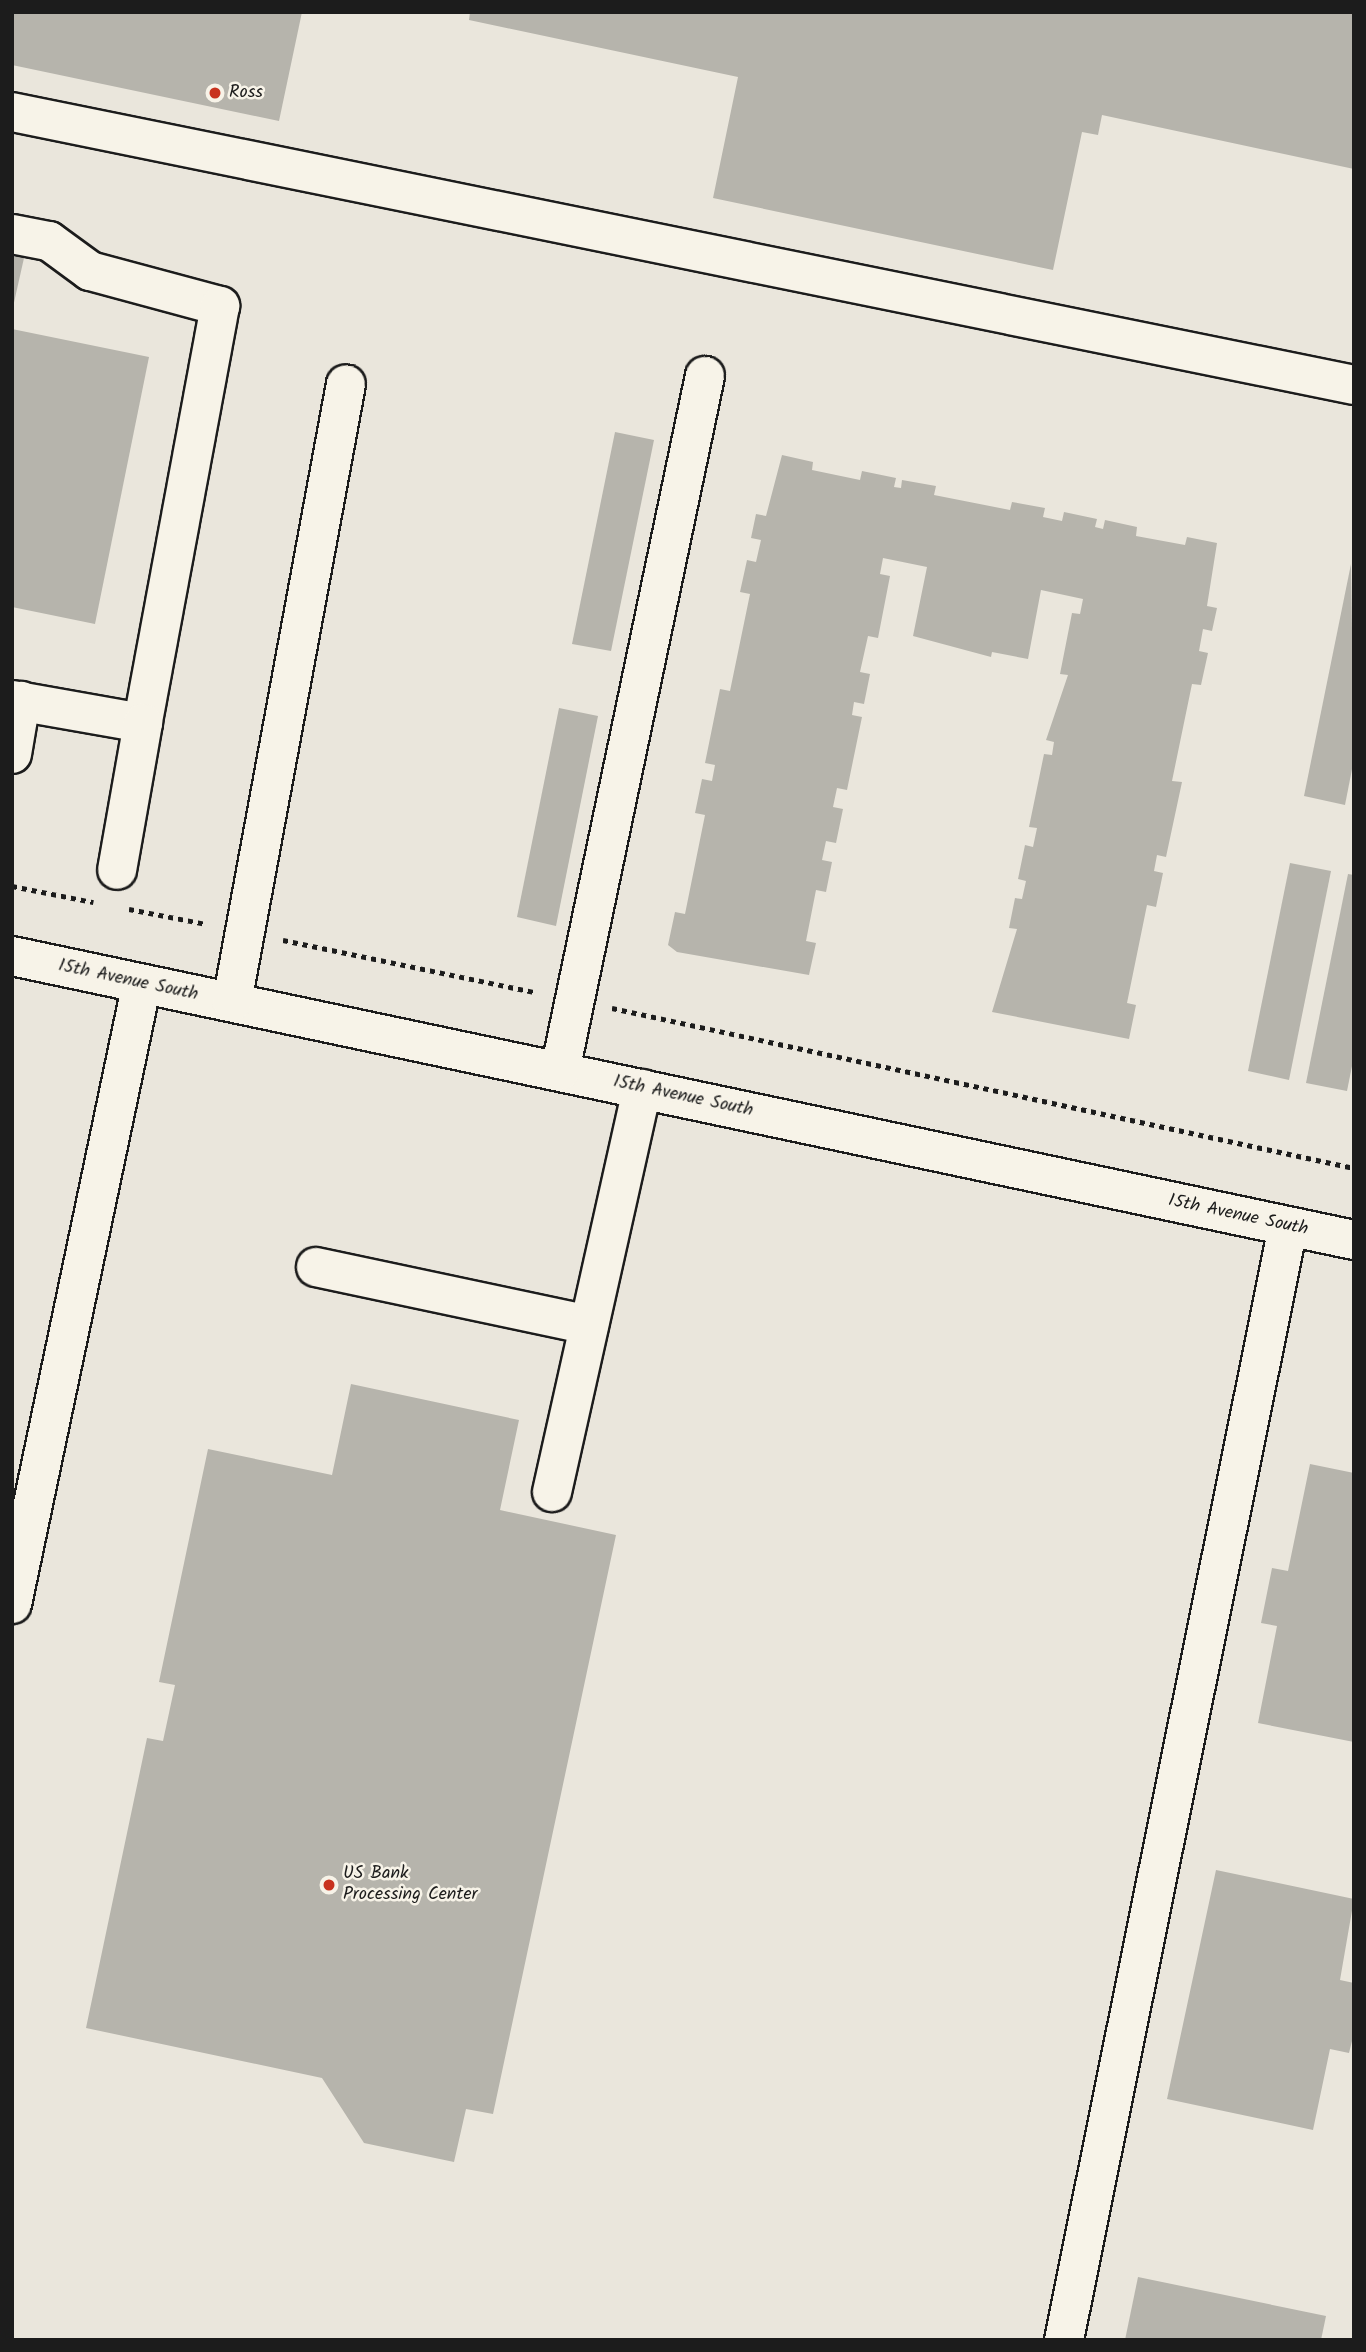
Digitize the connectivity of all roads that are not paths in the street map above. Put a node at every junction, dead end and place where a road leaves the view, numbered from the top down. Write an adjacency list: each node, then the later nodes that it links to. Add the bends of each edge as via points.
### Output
1 (12, 112): 5 (street)
2 (12, 234): 7 (street, via 49,241 90,271 220,306)
3 (705, 376): 13 (street)
4 (346, 384): 12 (street)
5 (1354, 386)
6 (16, 700): 7 (street); 8 (street)
7 (143, 723): 9 (street)
8 (12, 754)
9 (117, 870)
10 (12, 957): 11 (street, 15th Avenue South)
11 (142, 984): 12 (street, 15th Avenue South); 20 (street)
12 (232, 1002): 13 (street, 15th Avenue South)
13 (560, 1071): 14 (street, 15th Avenue South)
14 (642, 1089): 15 (street, 15th Avenue South); 18 (street)
15 (1288, 1227): 16 (street, 15th Avenue South); 21 (street)
16 (1354, 1240)
17 (316, 1266): 18 (street)
18 (589, 1325): 19 (street)
19 (552, 1492)
20 (12, 1604)
21 (1064, 2340)

